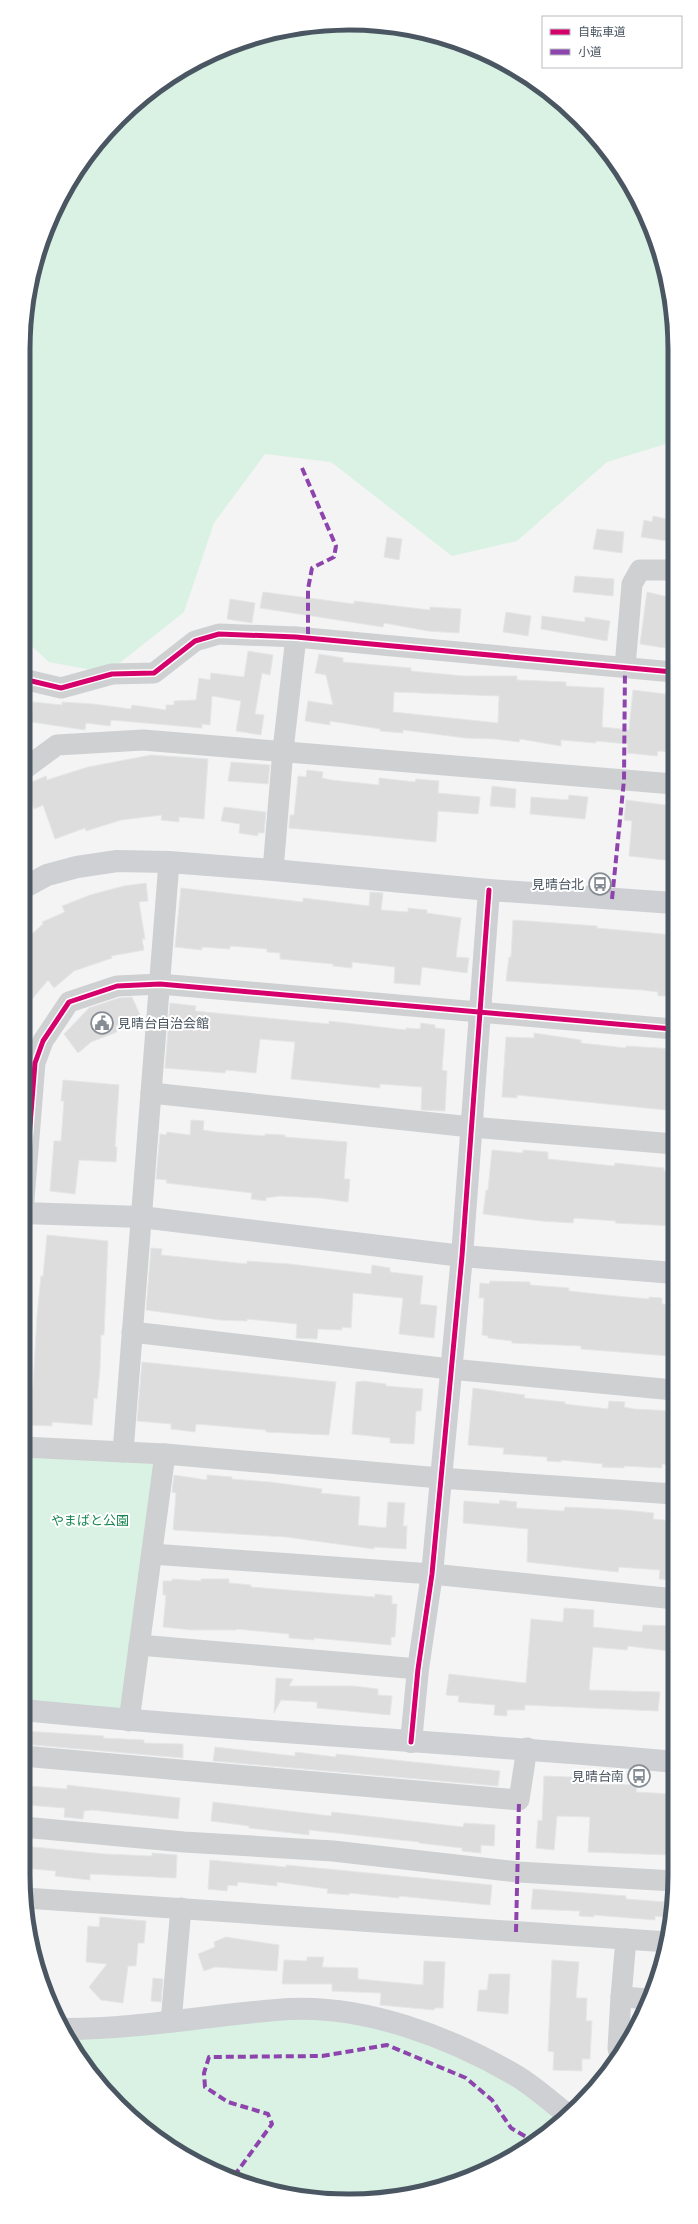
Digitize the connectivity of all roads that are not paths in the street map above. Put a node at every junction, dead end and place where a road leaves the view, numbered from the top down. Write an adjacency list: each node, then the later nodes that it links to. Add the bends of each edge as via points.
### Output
1 (668, 570): 3 (street, via 640,570 632,584)
2 (296, 637): 3 (street); 5 (street, via 219,634 195,641 154,673 112,674 62,688); 6 (street)
3 (625, 667): 4 (street)
4 (668, 671)
5 (30, 681)
6 (283, 750): 7 (street, via 143,740 57,745); 8 (street); 10 (street)
7 (30, 761)
8 (668, 784)
9 (169, 862): 10 (street); 11 (street, via 117,861 77,867 47,875); 14 (street)
10 (272, 870): 12 (street)
11 (30, 884)
12 (489, 890): 13 (street); 15 (street)
13 (668, 903)
14 (160, 984): 15 (street); 17 (street); 18 (street, via 117,986 69,1002 43,1041 35,1063)
15 (478, 1013): 16 (street); 19 (street)
16 (668, 1029)
17 (151, 1093): 19 (street); 22 (street)
18 (30, 1126)
19 (471, 1127): 20 (street); 23 (street)
20 (668, 1143)
21 (30, 1213): 22 (street)
22 (141, 1217): 23 (street); 25 (street)
23 (462, 1256): 24 (street); 26 (street)
24 (668, 1272)
25 (132, 1332): 26 (street); 29 (street)
26 (450, 1369): 27 (street); 31 (street)
27 (668, 1389)
28 (30, 1447): 29 (street)
29 (123, 1452): 30 (street)
30 (165, 1454): 31 (street); 33 (street)
31 (440, 1478): 32 (street); 34 (street)
32 (668, 1494)
33 (152, 1554): 34 (street); 36 (street)
34 (432, 1574): 35 (street); 37 (street)
35 (668, 1598)
36 (140, 1645): 37 (street); 39 (street)
37 (418, 1669): 40 (street)
38 (30, 1711): 39 (street)
39 (129, 1721): 40 (street)
40 (411, 1742): 41 (street)
41 (527, 1748): 42 (street, via 519,1800); 43 (street)
42 (30, 1757)
43 (668, 1761)
44 (30, 1828): 45 (street, via 184,1842 333,1851 518,1872)
45 (668, 1881)
46 (31, 1898): 47 (street)
47 (181, 1908): 48 (street); 52 (street)
48 (626, 1939): 49 (street); 50 (street)
49 (661, 1941)
50 (622, 1997): 51 (street); 54 (street)
51 (643, 1999)
52 (171, 2022): 53 (street); 55 (street, via 291,2009 354,2013 407,2027 468,2050 517,2076)
53 (70, 2029)
54 (618, 2045)
55 (563, 2111)

